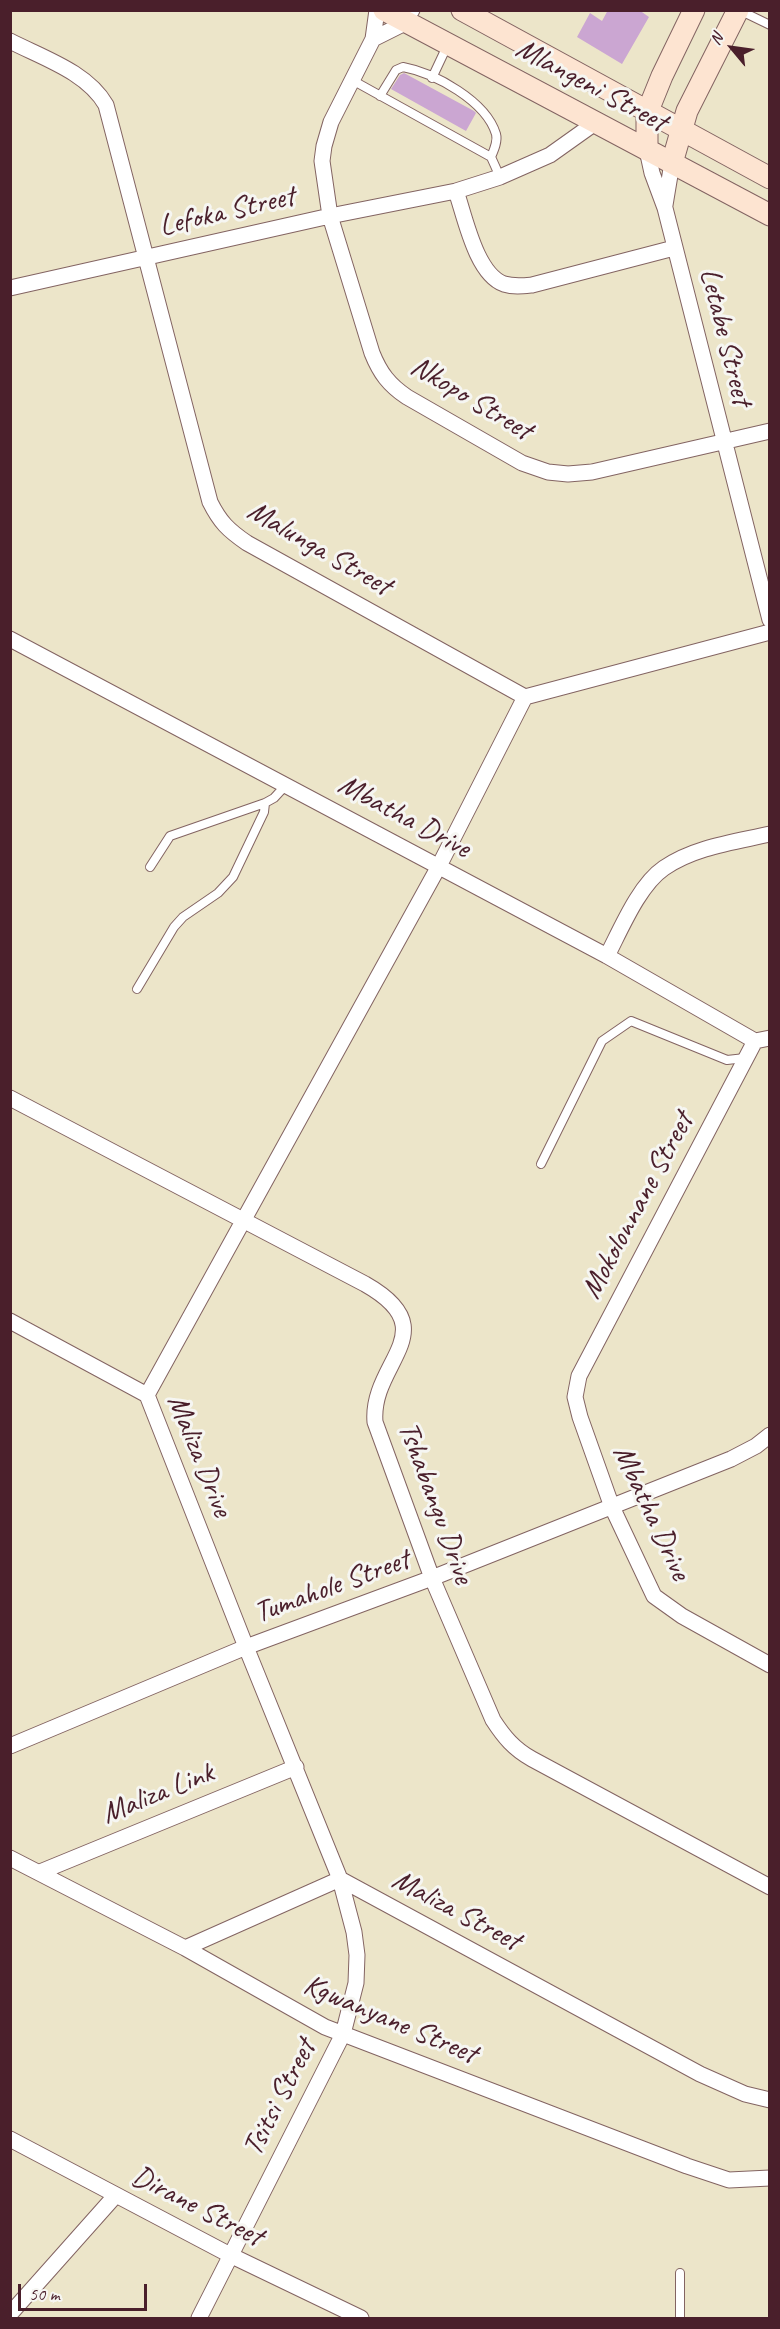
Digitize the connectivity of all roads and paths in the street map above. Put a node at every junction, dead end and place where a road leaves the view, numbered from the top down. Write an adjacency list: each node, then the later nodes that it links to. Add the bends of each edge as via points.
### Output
1 (377, 10): 8 (street, Nkopo Street)
2 (384, 10): 6 (street, Mlangeni Street)
3 (462, 10): 14 (street, Mlangeni Street)
4 (694, 10): 14 (street)
5 (738, 10): 7 (lane); 16 (street, via 696,90)
6 (408, 16): 8 (street); 10 (street, Mlangeni Street)
7 (770, 25)
8 (373, 39): 12 (street, Nkopo Street)
9 (10, 41): 27 (street, Malunga Street, via 69,71 99,92 112,121)
10 (448, 45): 11 (lane); 15 (street, Mlangeni Street)
11 (432, 78): 13 (lane, via 399,68); 18 (lane, via 462,93 487,115 497,135)
12 (352, 80): 13 (lane); 25 (street, Nkopo Street, via 324,146 322,161)
13 (380, 96): 18 (lane)
14 (647, 113): 16 (street, Mlangeni Street); 17 (street)
15 (595, 123): 17 (street, Mlangeni Street); 20 (street, Lefoka Street, via 550,155)
16 (680, 130): 19 (street); 21 (street, Mlangeni Street)
17 (647, 150): 19 (street, Mlangeni Street); 23 (street, Letabe Street)
18 (491, 157): 20 (lane)
19 (672, 163): 23 (street, Letabe Street); 24 (street, Mlangeni Street)
20 (500, 177): 22 (street, Lefoka Street)
21 (770, 178)
22 (456, 191): 25 (street, Lefoka Street); 26 (street, via 479,258 490,276 502,283 532,285)
23 (665, 208): 26 (street, Letabe Street)
24 (770, 215)
25 (330, 216): 27 (street, Lefoka Street); 30 (street, Nkopo Street, via 380,372 407,397 522,463 548,472 592,472)
26 (674, 248): 30 (street, Letabe Street)
27 (147, 259): 28 (street, Lefoka Street); 34 (street, Malunga Street, via 210,502 219,520 247,543)
28 (10, 288)
29 (770, 431): 30 (street, Nkopo Street)
30 (724, 441): 31 (street, Letabe Street)
31 (770, 620)
32 (770, 632): 34 (street)
33 (10, 639): 35 (street, Mbatha Drive)
34 (525, 697): 38 (street)
35 (286, 785): 36 (lane); 38 (street, Mbatha Drive)
36 (266, 803): 39 (lane, via 170,836); 41 (lane, via 233,877 174,927)
37 (770, 834): 40 (street, via 710,849 663,868 636,902)
38 (439, 866): 40 (street, Mbatha Drive); 46 (street)
39 (150, 867)
40 (607, 956): 42 (street, Mbatha Drive)
41 (137, 989)
42 (762, 1039): 43 (street, Mokolonnane Street)
43 (746, 1058): 45 (lane, via 727,1060 631,1021 602,1041); 49 (street, Mokolonnane Street, via 579,1376)
44 (10, 1098): 46 (street, Tshabangu Drive)
45 (541, 1164)
46 (244, 1220): 48 (street); 52 (street, Tshabangu Drive, via 376,1290 397,1308 403,1337 379,1391 375,1422)
47 (10, 1321): 48 (street, Maliza Drive)
48 (147, 1395): 53 (street, Maliza Drive)
49 (575, 1398): 51 (street, Mbatha Drive)
50 (770, 1435): 51 (street, Tumahole Street, via 737,1456)
51 (612, 1507): 52 (street, Tumahole Street); 54 (street, Mbatha Drive, via 654,1596)
52 (432, 1578): 53 (street, Tumahole Street); 60 (street, Tshabangu Drive, via 493,1720 517,1750)
53 (246, 1647): 55 (street, Tumahole Street); 56 (street)
54 (770, 1665)
55 (10, 1746)
56 (296, 1767): 58 (street, Maliza Link); 59 (street)
57 (14, 1865): 58 (street, Kgwanyane Street)
58 (40, 1872): 61 (street, Kgwanyane Street)
59 (340, 1879): 61 (street); 62 (street, Tsitsi Street, via 357,1955 356,1983); 63 (street, Maliza Street, via 700,2074)
60 (770, 1887)
61 (185, 1948): 62 (street, Kgwanyane Street, via 277,2002)
62 (343, 2034): 65 (street, Kgwanyane Street, via 710,2174 729,2180); 67 (street, Tsitsi Street)
63 (770, 2100)
64 (10, 2139): 66 (street, Dirane Street)
65 (770, 2178)
66 (115, 2196): 67 (street, Dirane Street); 69 (street)
67 (230, 2255): 70 (street, Dirane Street); 71 (street, Tsitsi Street)
68 (681, 2272): 73 (lane)
69 (10, 2314)
70 (341, 2314): 72 (street, Dirane Street)
71 (199, 2319)
72 (361, 2319)
73 (680, 2319)

